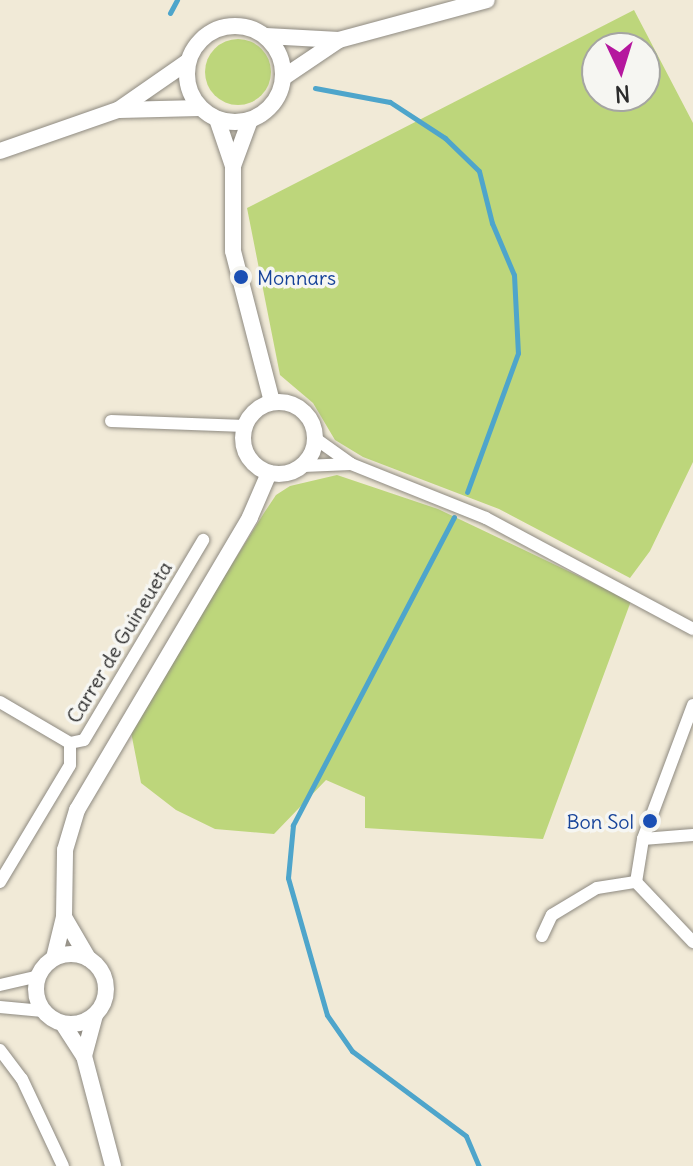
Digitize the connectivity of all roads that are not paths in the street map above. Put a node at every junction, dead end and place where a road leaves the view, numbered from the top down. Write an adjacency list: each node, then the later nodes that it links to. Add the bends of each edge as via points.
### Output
1 (487, 0): 3 (street)
2 (266, 36): 3 (street); 4 (street, via 252,28 223,27 195,45); 5 (street, via 282,59)
3 (339, 40): 5 (street)
4 (187, 62): 6 (street, via 190,94); 7 (street)
5 (284, 77): 9 (street, via 279,96)
6 (200, 108): 7 (street); 8 (street)
7 (118, 110): 10 (street)
8 (217, 119): 9 (street); 11 (street)
9 (250, 120): 11 (street)
10 (0, 151)
11 (233, 166): 12 (street, via 233,251)
12 (272, 402): 14 (street, via 255,410); 15 (street, via 303,410)
13 (111, 421): 14 (street)
14 (245, 426): 18 (street, via 249,460)
15 (316, 439): 16 (street); 17 (street)
16 (351, 464): 17 (street); 20 (street, via 486,518)
17 (303, 466): 18 (street)
18 (269, 473): 28 (street, via 250,517 77,810 65,850)
19 (203, 540): 23 (street, Carrer de Guineueta, via 84,740)
20 (693, 629)
21 (0, 702): 23 (street)
22 (693, 705): 25 (street)
23 (70, 743): 26 (street, Carrer de Guineueta, via 70,765)
24 (693, 835): 25 (street)
25 (643, 839): 27 (street)
26 (0, 882)
27 (636, 882): 29 (street, via 597,888 552,915); 30 (street)
28 (64, 917): 31 (street); 32 (street)
29 (542, 936)
30 (693, 942)
31 (54, 958): 32 (street); 33 (street)
32 (88, 958): 37 (street, via 106,985)
33 (38, 976): 34 (street); 36 (street, via 37,1000)
34 (0, 985)
35 (0, 1007): 36 (street)
36 (43, 1011): 38 (street)
37 (95, 1015): 38 (street); 40 (street)
38 (63, 1024): 40 (street)
39 (0, 1050): 41 (street, via 22,1079)
40 (84, 1056): 42 (street)
41 (63, 1166)
42 (113, 1166)

